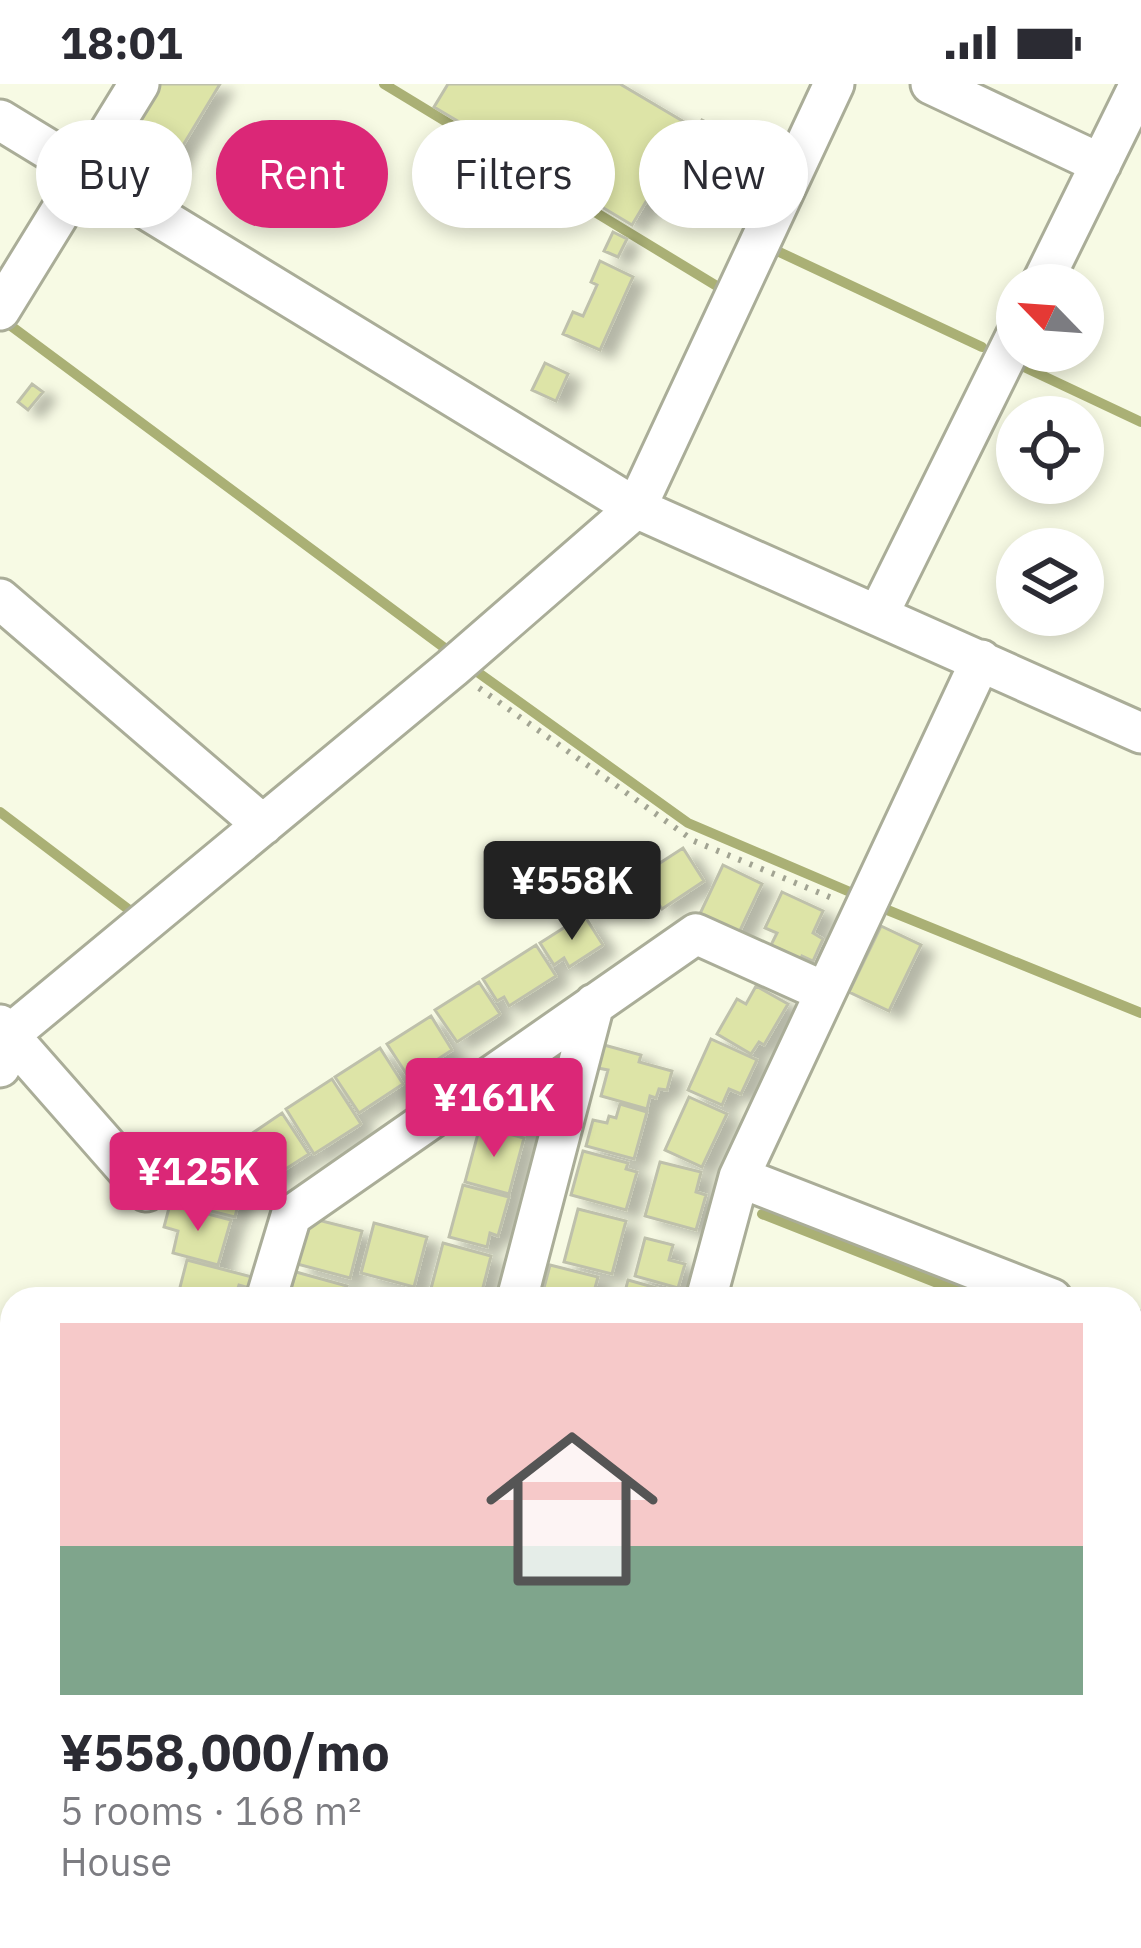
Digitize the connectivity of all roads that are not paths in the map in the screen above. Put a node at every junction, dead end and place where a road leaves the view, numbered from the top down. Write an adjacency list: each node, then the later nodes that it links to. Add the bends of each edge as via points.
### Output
1 (139, 84): 6 (street)
2 (834, 84): 14 (street)
3 (932, 84): 8 (street)
4 (1140, 84): 8 (street)
5 (0, 120): 7 (street)
6 (118, 120)
7 (36, 142)
8 (1101, 164): 11 (street)
9 (52, 228): 12 (street)
10 (178, 228): 14 (street)
11 (1051, 264)
12 (0, 310)
13 (998, 372): 16 (street)
14 (636, 508): 16 (street); 19 (street)
15 (0, 598): 19 (street)
16 (878, 615): 17 (street)
17 (981, 660): 18 (street); 20 (street)
18 (1141, 733)
19 (262, 825): 22 (street)
20 (825, 992): 21 (street, via 696,934); 23 (street)
21 (594, 1004): 25 (street, via 291,1216); 26 (street)
22 (3, 1042): 24 (street)
23 (739, 1177): 27 (street); 28 (street)
24 (146, 1191)
25 (270, 1287)
26 (520, 1287)
27 (709, 1287)
28 (1021, 1287)

